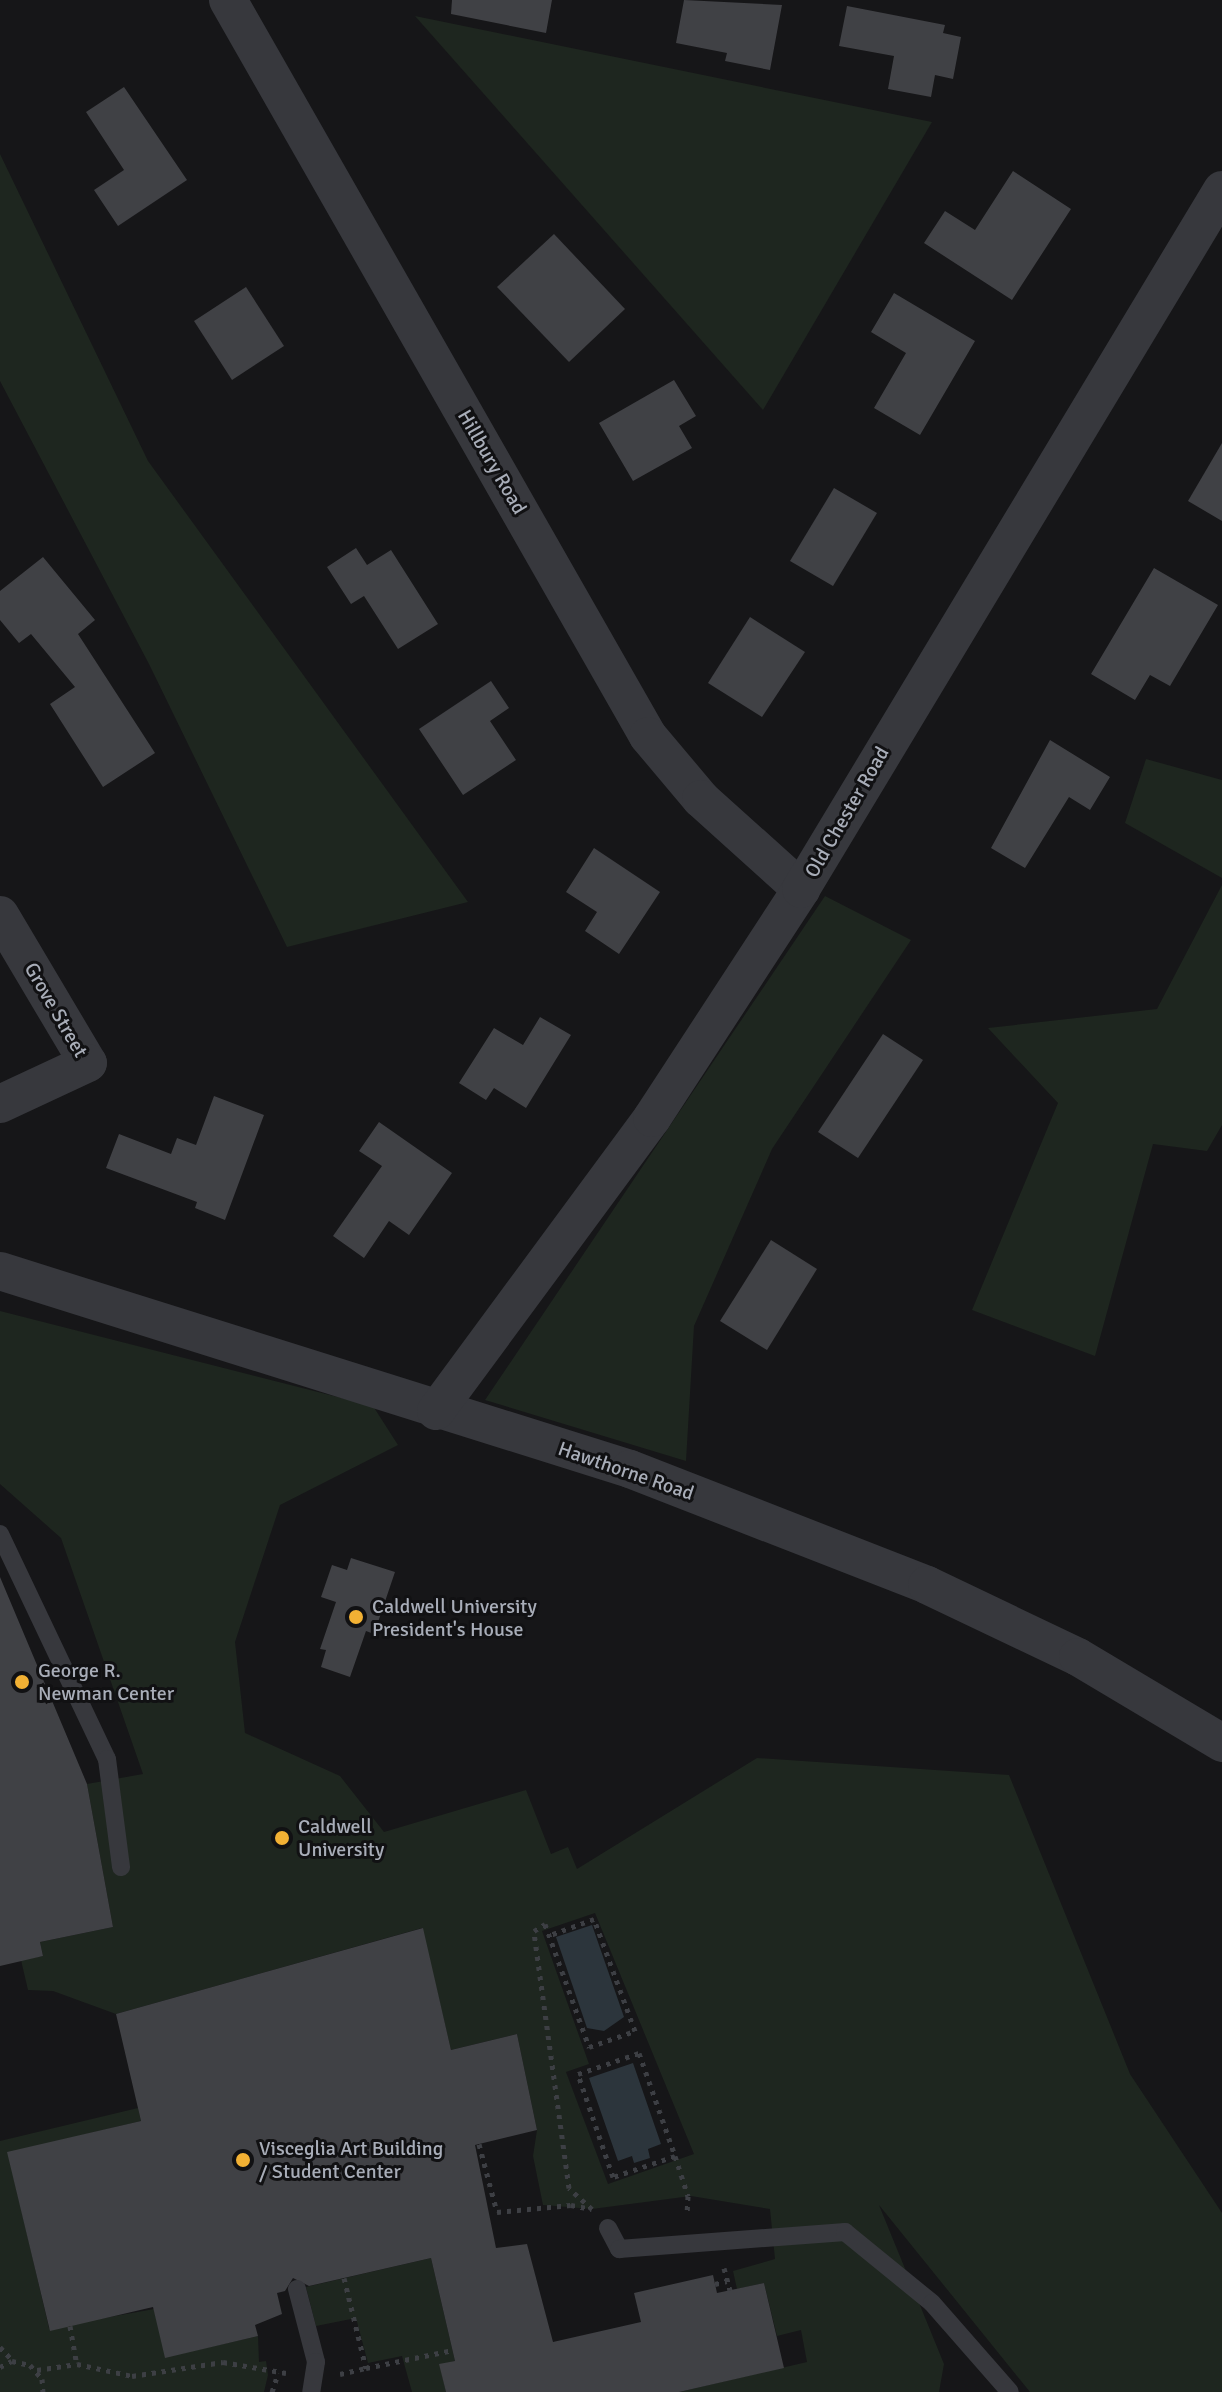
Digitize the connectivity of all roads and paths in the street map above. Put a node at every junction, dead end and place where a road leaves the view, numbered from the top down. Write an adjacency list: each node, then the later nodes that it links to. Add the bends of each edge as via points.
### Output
1 (228, 0): 3 (street, Hillbury Road, via 648,736 701,799)
2 (1222, 190): 3 (street, Old Chester Road)
3 (801, 889): 7 (street, Old Chester Road, via 652,1118)
4 (0, 915): 5 (street, Grove Street, via 88,1063)
5 (0, 1104)
6 (0, 1271): 7 (street, Hawthorne Road)
7 (436, 1411): 9 (street, Hawthorne Road, via 630,1469 927,1585 1078,1657)
8 (0, 1534): 10 (lane, via 107,1759)
9 (1222, 1743)
10 (121, 1867)
11 (550, 1935): 11 (path, via 594,1919 635,2031 589,2047); 14 (path, via 545,1924 534,1931 569,2188)
12 (479, 2144): 14 (path, via 497,2212 571,2205)
13 (675, 2156): 13 (path, via 639,2053 578,2074 613,2177); 15 (path, via 691,2215)
14 (592, 2209): 16 (path)
15 (677, 2217)
16 (608, 2228): 35 (lane, via 619,2249 845,2232 932,2303)
17 (723, 2266): 19 (path)
18 (344, 2278): 25 (path, via 366,2368)
19 (727, 2281): 20 (path); 22 (path)
20 (715, 2284)
21 (297, 2289): 34 (lane, via 316,2362)
22 (730, 2290)
23 (70, 2326): 27 (path)
24 (0, 2347): 26 (path)
25 (453, 2350)
26 (14, 2361): 28 (path); 29 (path)
27 (77, 2364): 29 (path); 30 (path, via 132,2376 223,2362)
28 (0, 2367)
29 (37, 2370): 32 (path)
30 (278, 2373): 31 (path); 33 (path)
31 (292, 2374)
32 (43, 2392)
33 (272, 2392)
34 (311, 2392)
35 (1010, 2392)

